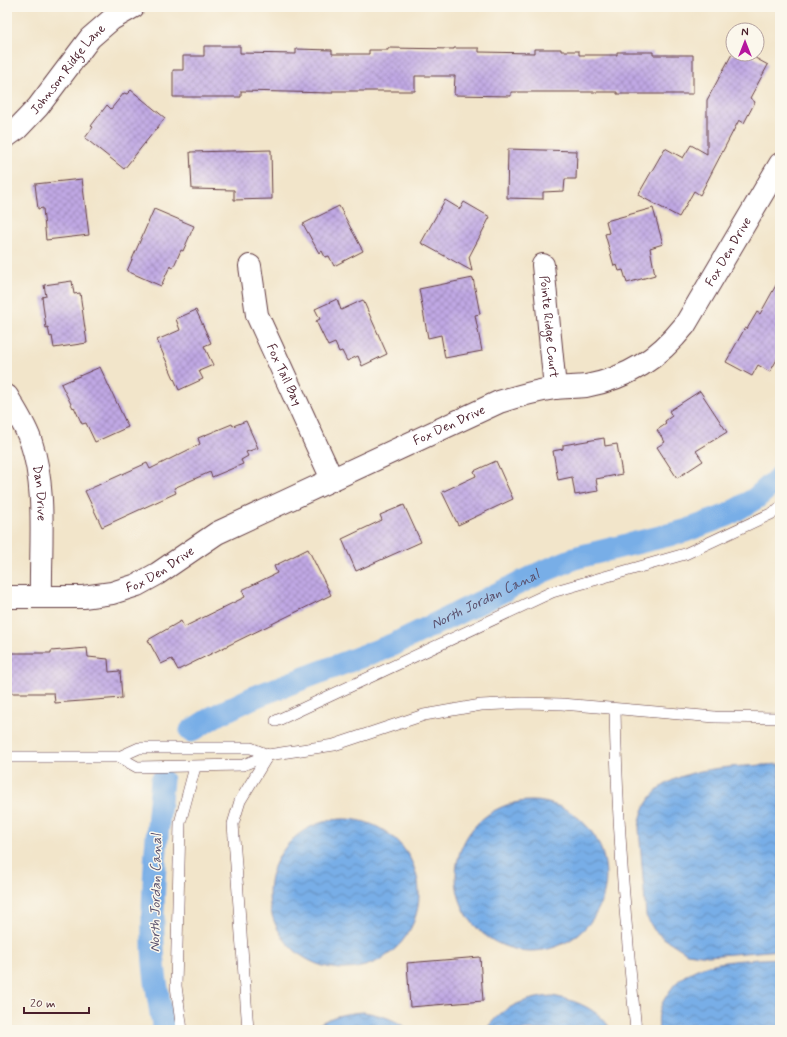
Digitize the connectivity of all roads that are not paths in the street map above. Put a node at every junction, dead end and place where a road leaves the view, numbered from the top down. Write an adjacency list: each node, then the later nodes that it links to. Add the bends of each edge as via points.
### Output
1 (133, 7): 2 (street, Johnson Ridge Lane, via 112,19 90,38 38,107)
2 (7, 136)
3 (780, 164): 6 (street, Fox Den Drive, via 700,302 670,343 634,370 612,379 585,386)
4 (543, 265): 6 (street, Pointe Ridge Court)
5 (250, 266): 8 (street, Fox Tail Bay, via 257,315)
6 (555, 388): 8 (street, Fox Den Drive, via 526,393 499,402)
7 (7, 396): 11 (street, Dan Drive, via 31,440 37,466 40,498)
8 (332, 479): 11 (street, Fox Den Drive, via 216,533 137,585 112,593 83,597)
9 (780, 508): 14 (lane, via 685,554 552,592)
10 (7, 597): 11 (street, Fox Den Drive)
11 (41, 597)
12 (615, 710): 13 (lane); 15 (lane, via 562,704 481,705 424,715 334,745); 21 (lane, via 626,936)
13 (780, 718)
14 (276, 721)
15 (268, 755): 17 (lane, via 251,748 139,748); 18 (lane, via 243,765); 20 (lane, via 240,801 233,824)
16 (7, 757): 17 (lane)
17 (119, 757): 18 (lane, via 137,767)
18 (195, 767): 19 (lane, via 180,823 176,986)
19 (182, 1030)
20 (248, 1030)
21 (636, 1030)

